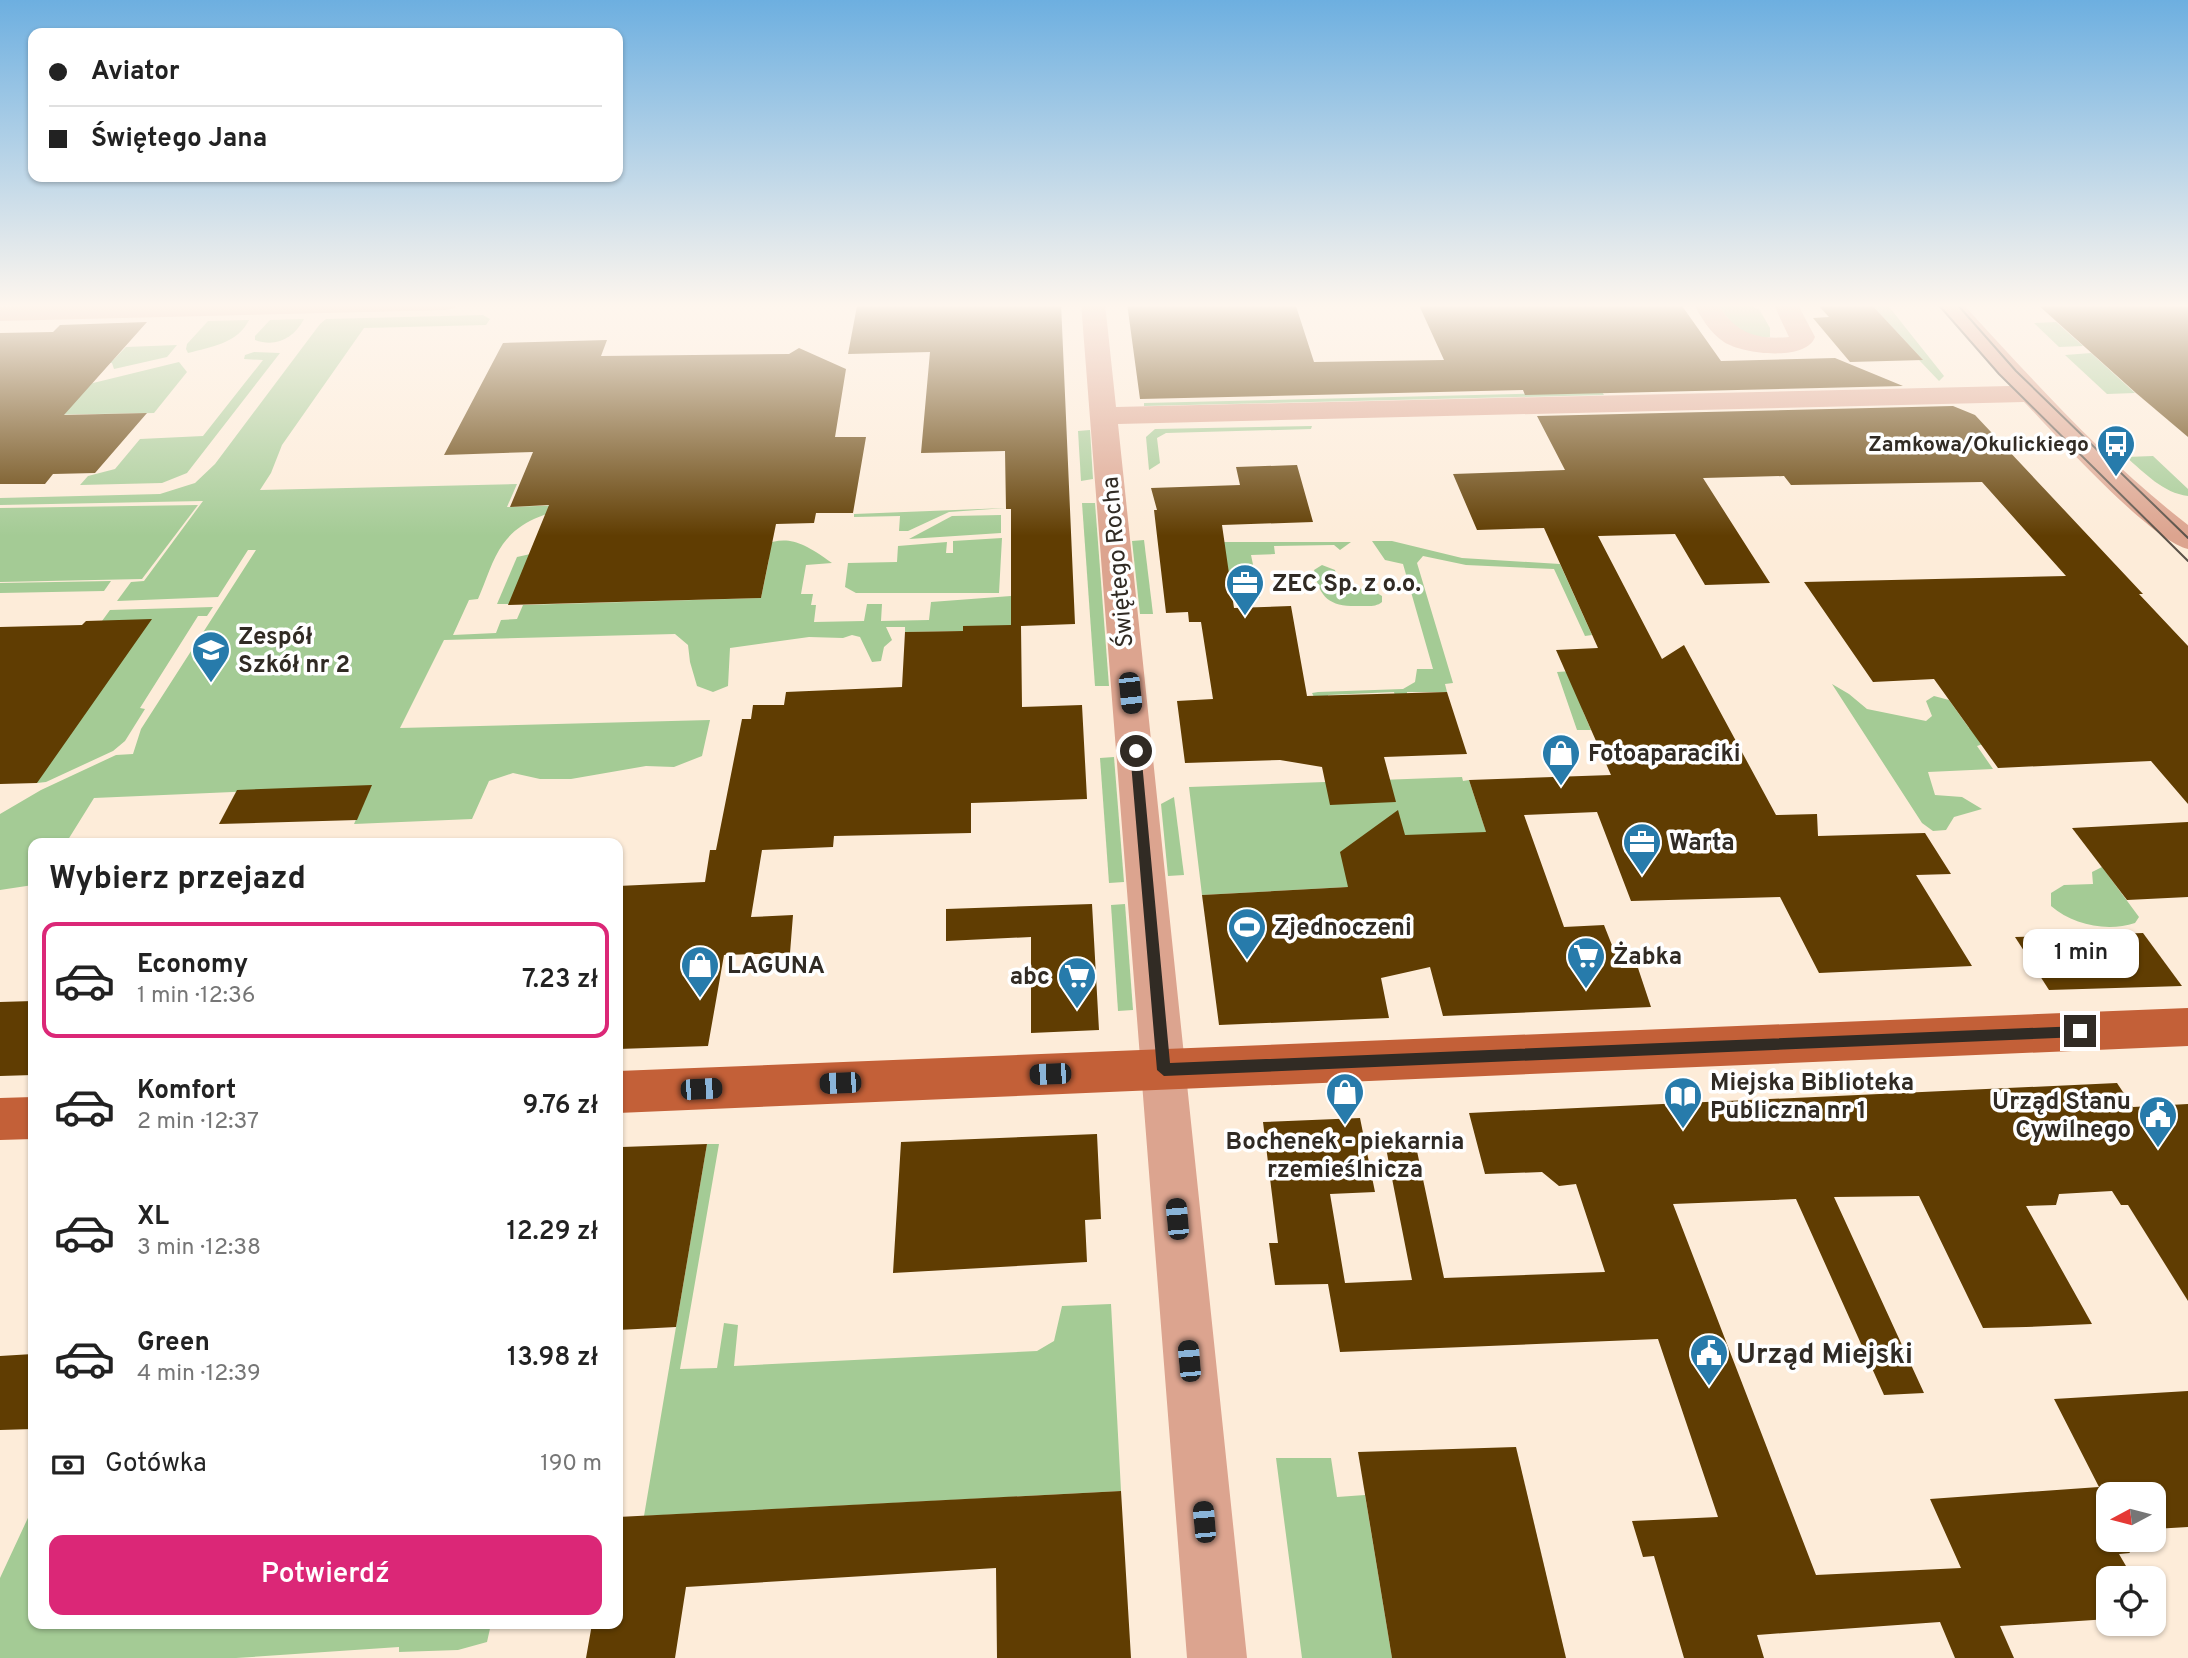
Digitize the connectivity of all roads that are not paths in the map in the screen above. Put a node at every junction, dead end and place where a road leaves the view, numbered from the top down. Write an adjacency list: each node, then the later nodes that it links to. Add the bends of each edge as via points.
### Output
1 (1101, 380): 4 (street, Świętego Rocha)
2 (2019, 380): 3 (street)
3 (2031, 394): 4 (street); 6 (street)
4 (1104, 416): 11 (street, Świętego Rocha)
5 (2188, 506): 6 (street)
6 (2146, 507): 7 (street); 8 (street); 9 (street)
7 (2188, 540)
8 (2188, 548)
9 (2188, 569)
10 (2188, 1027): 11 (main road)
11 (1164, 1070): 12 (main road); 15 (street, Świętego Rocha)
12 (623, 1093)
13 (28, 1118): 14 (main road)
14 (0, 1119)
15 (1217, 1658)

